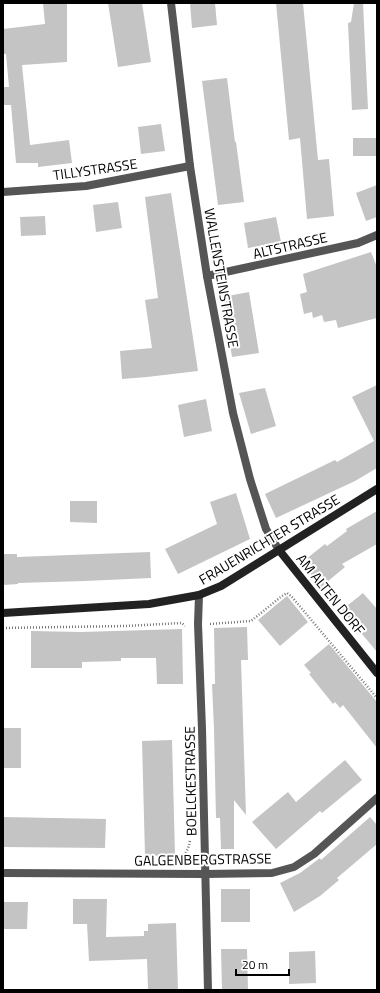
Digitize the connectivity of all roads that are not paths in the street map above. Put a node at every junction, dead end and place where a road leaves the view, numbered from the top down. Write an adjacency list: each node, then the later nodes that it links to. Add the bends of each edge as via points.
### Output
1 (171, 3): 2 (street, WALLENSTEINSTRASSE)
2 (190, 166): 3 (street, TILLYSTRASSE, via 86,186); 5 (street, WALLENSTEINSTRASSE)
3 (3, 192)
4 (377, 235): 5 (street, ALTSTRASSE, via 358,243)
5 (207, 276): 7 (street, WALLENSTEINSTRASSE, via 233,413 250,479 266,529)
6 (377, 489): 7 (main road, FRAUENRICHTER STRASSE)
7 (279, 550): 8 (main road, FRAUENRICHTER STRASSE, via 220,586); 10 (main road, AM ALTEN DORF)
8 (199, 595): 9 (main road, FRAUENRICHTER STRASSE, via 150,604); 13 (street, BOELCKESTRASSE)
9 (3, 613)
10 (377, 673)
11 (377, 798): 13 (street, GALGENBERGSTRASSE, via 314,854 294,867 272,873)
12 (3, 873): 13 (street, GALGENBERGSTRASSE)
13 (205, 874): 14 (street, BOELCKESTRASSE)
14 (208, 990)

